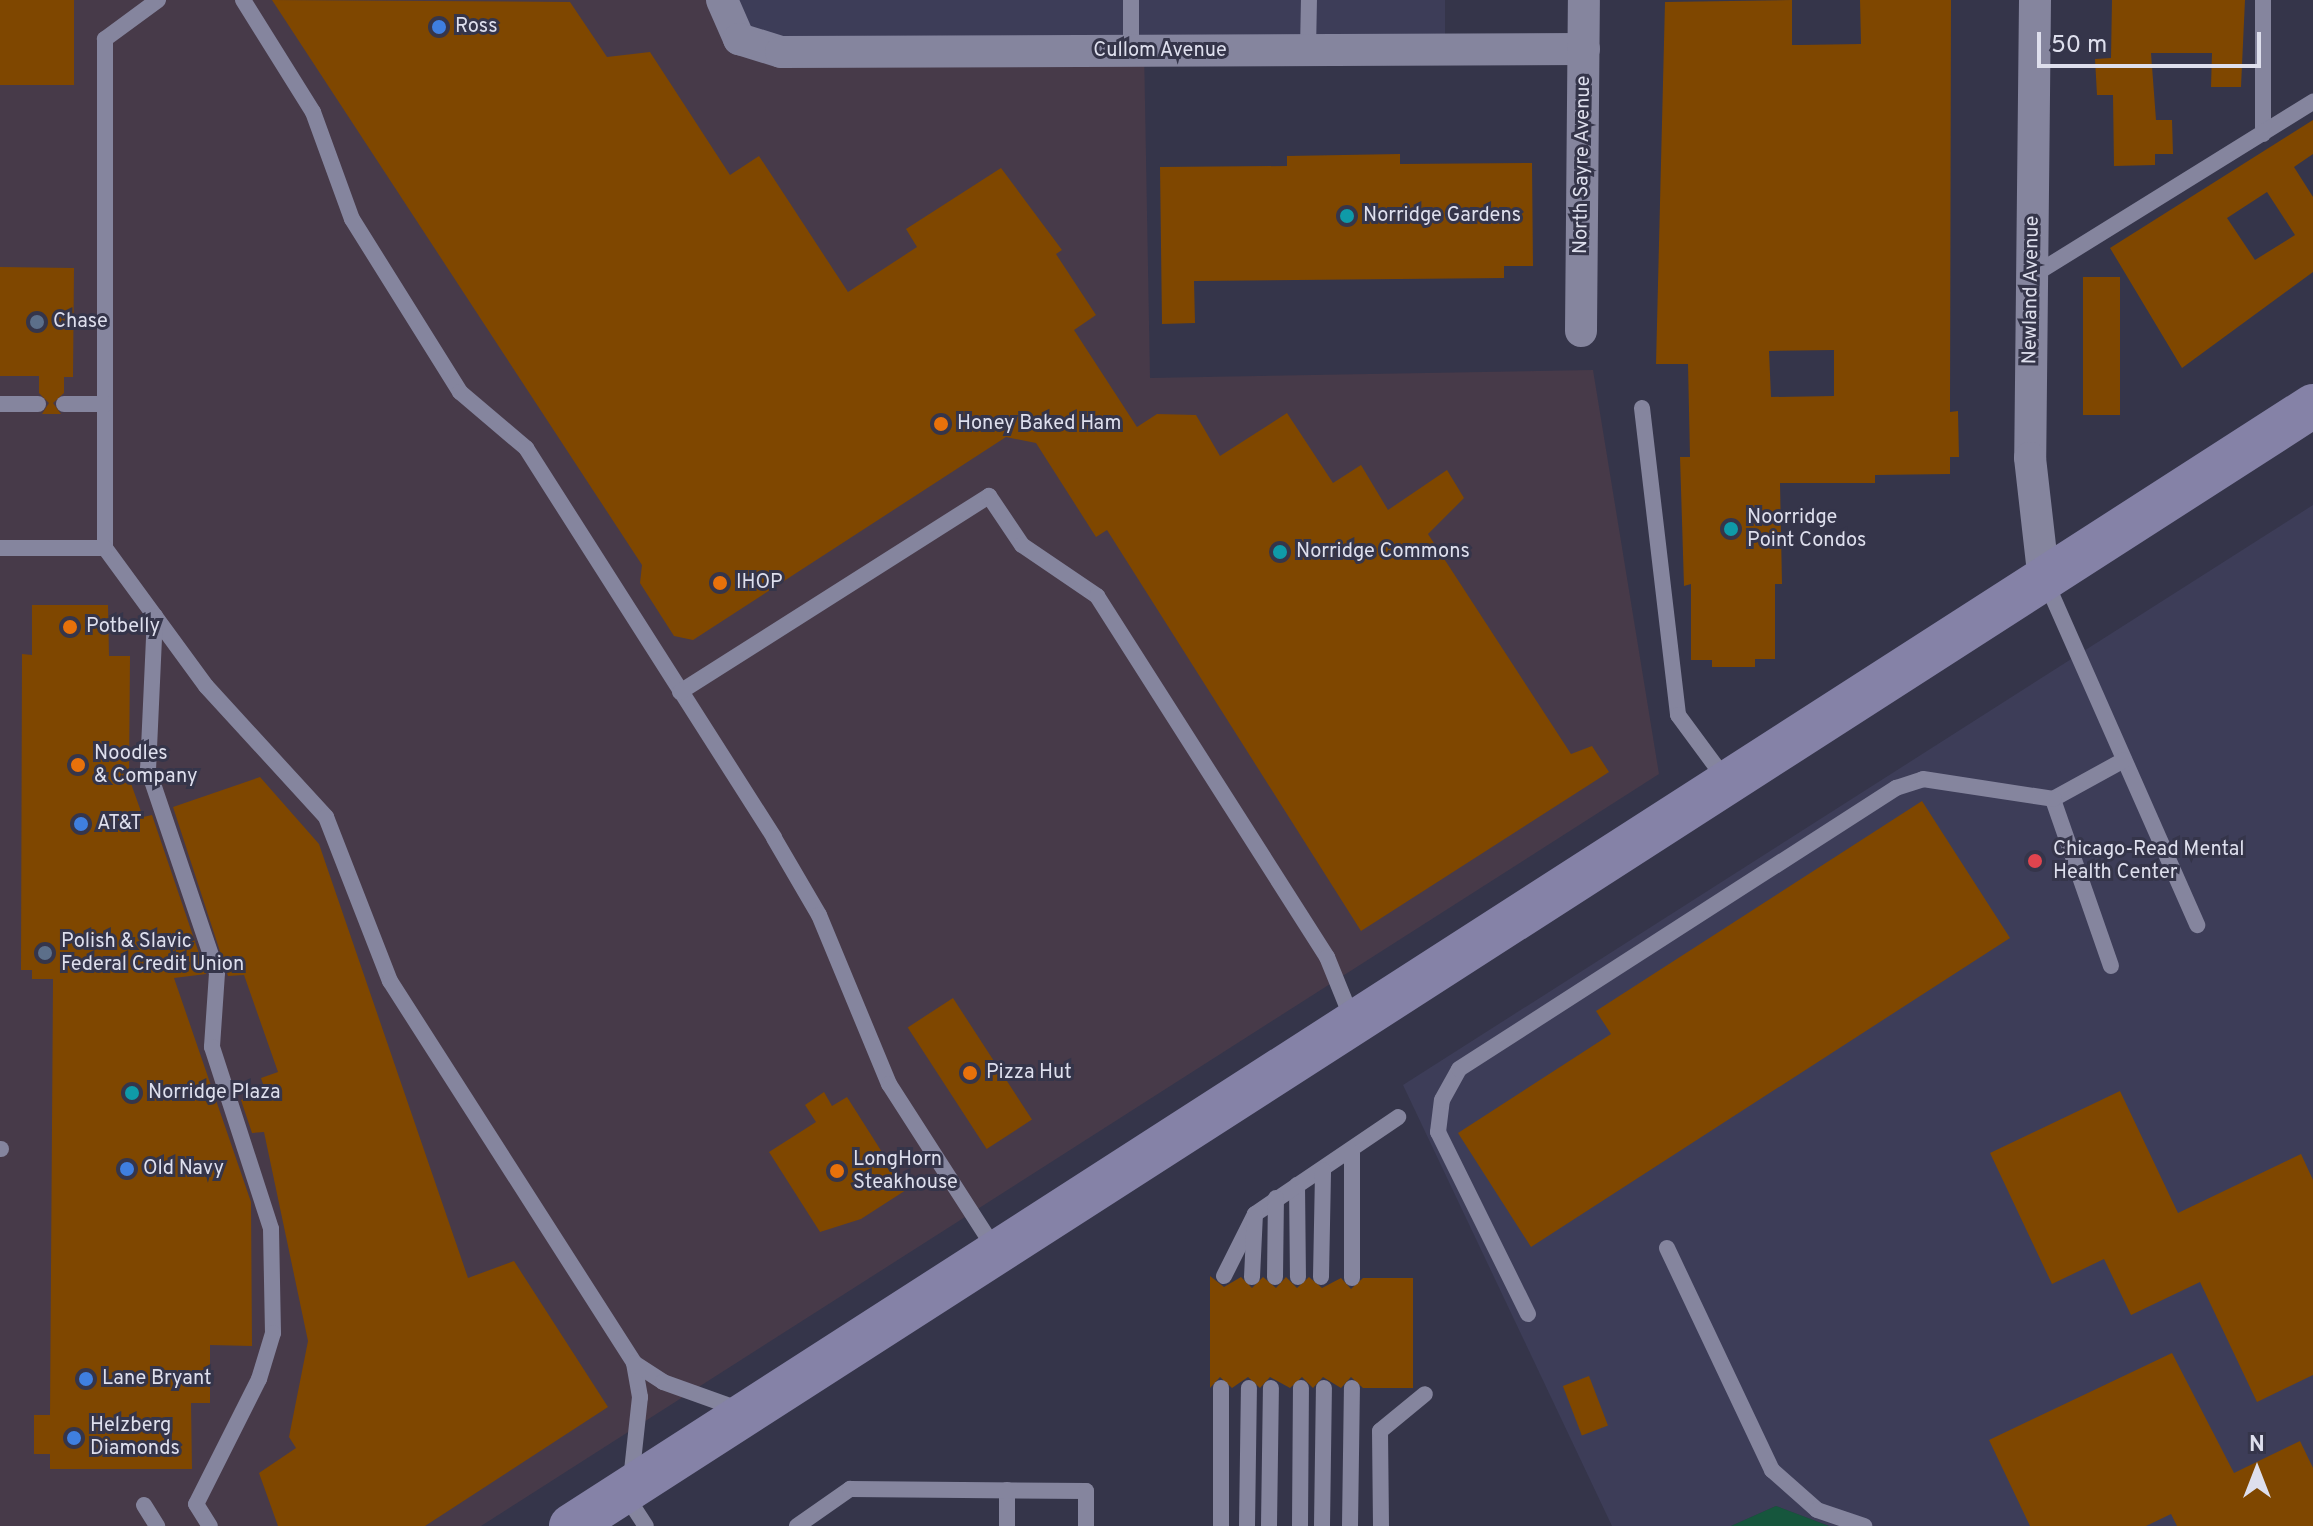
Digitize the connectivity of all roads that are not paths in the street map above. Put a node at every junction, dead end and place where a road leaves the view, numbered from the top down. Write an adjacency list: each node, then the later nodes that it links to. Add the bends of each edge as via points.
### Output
1 (158, 0): 19 (lane, via 105,39)
2 (243, 0): 26 (lane, via 313,112 352,219 388,278 460,392 526,448)
3 (722, 0): 11 (street, Cullom Avenue, via 739,39 781,52)
4 (1131, 0): 11 (lane)
5 (1309, 0): 10 (lane)
6 (1584, 0): 9 (street, North Sayre Avenue)
7 (2035, 0): 14 (street, Newland Avenue)
8 (2263, 0): 13 (lane)
9 (1584, 49): 10 (street, Cullom Avenue); 15 (street, North Sayre Avenue)
10 (1308, 50): 11 (street, Cullom Avenue)
11 (1131, 51)
12 (2313, 102): 13 (lane)
13 (2263, 134): 14 (lane)
14 (2032, 276): 24 (street, Newland Avenue, via 2030,458)
15 (1581, 331)
16 (0, 404): 17 (lane)
17 (38, 404)
18 (64, 404): 19 (lane)
19 (105, 404): 23 (lane)
20 (2313, 406): 24 (main road)
21 (1642, 408): 28 (lane, via 1678,715)
22 (0, 548): 23 (lane)
23 (105, 548): 25 (lane)
24 (2044, 580): 27 (lane); 28 (main road)
25 (155, 616): 48 (lane, via 206,686 326,817 390,981); 61 (lane, via 148,769 217,973 212,1047 271,1229 273,1333 259,1379 196,1504)
26 (680, 692): 32 (lane, via 989,496 1022,545 1097,596 1327,957); 40 (lane, via 819,915 904,1112)
27 (2124, 760): 29 (lane); 30 (lane)
28 (1729, 784): 32 (main road)
29 (2053, 799): 31 (lane); 47 (lane, via 1923,779 1896,788 1459,1069 1442,1100 1438,1132)
30 (2197, 925)
31 (2111, 966)
32 (1355, 1026): 40 (main road)
33 (1398, 1117): 34 (lane)
34 (1352, 1153): 35 (lane); 46 (lane)
35 (1323, 1170): 36 (lane); 45 (lane)
36 (1297, 1185): 37 (lane); 44 (lane)
37 (1276, 1198): 38 (lane); 43 (lane)
38 (1255, 1214): 41 (lane); 42 (lane)
39 (1667, 1248): 73 (lane, via 1772,1470 1817,1510)
40 (999, 1255): 56 (main road)
41 (1224, 1276)
42 (1252, 1277)
43 (1275, 1277)
44 (1298, 1277)
45 (1321, 1277)
46 (1352, 1278)
47 (1528, 1314)
48 (634, 1363): 56 (lane, via 695,1396); 58 (lane, via 640,1397)
49 (1221, 1388): 66 (lane)
50 (1249, 1388): 67 (lane)
51 (1271, 1388): 68 (lane)
52 (1301, 1388): 69 (lane)
53 (1324, 1388): 70 (lane)
54 (1352, 1388): 71 (lane)
55 (1425, 1394): 72 (lane, via 1380,1431)
56 (751, 1413): 58 (main road)
57 (1007, 1490): 63 (lane, via 850,1489); 64 (lane); 65 (lane, via 1086,1491)
58 (633, 1503): 62 (main road)
59 (144, 1505): 60 (lane)
60 (157, 1526)
61 (210, 1526)
62 (571, 1526)
63 (797, 1526)
64 (1007, 1526)
65 (1086, 1526)
66 (1221, 1526)
67 (1247, 1526)
68 (1269, 1526)
69 (1300, 1526)
70 (1322, 1526)
71 (1350, 1526)
72 (1381, 1526)
73 (1864, 1526)

